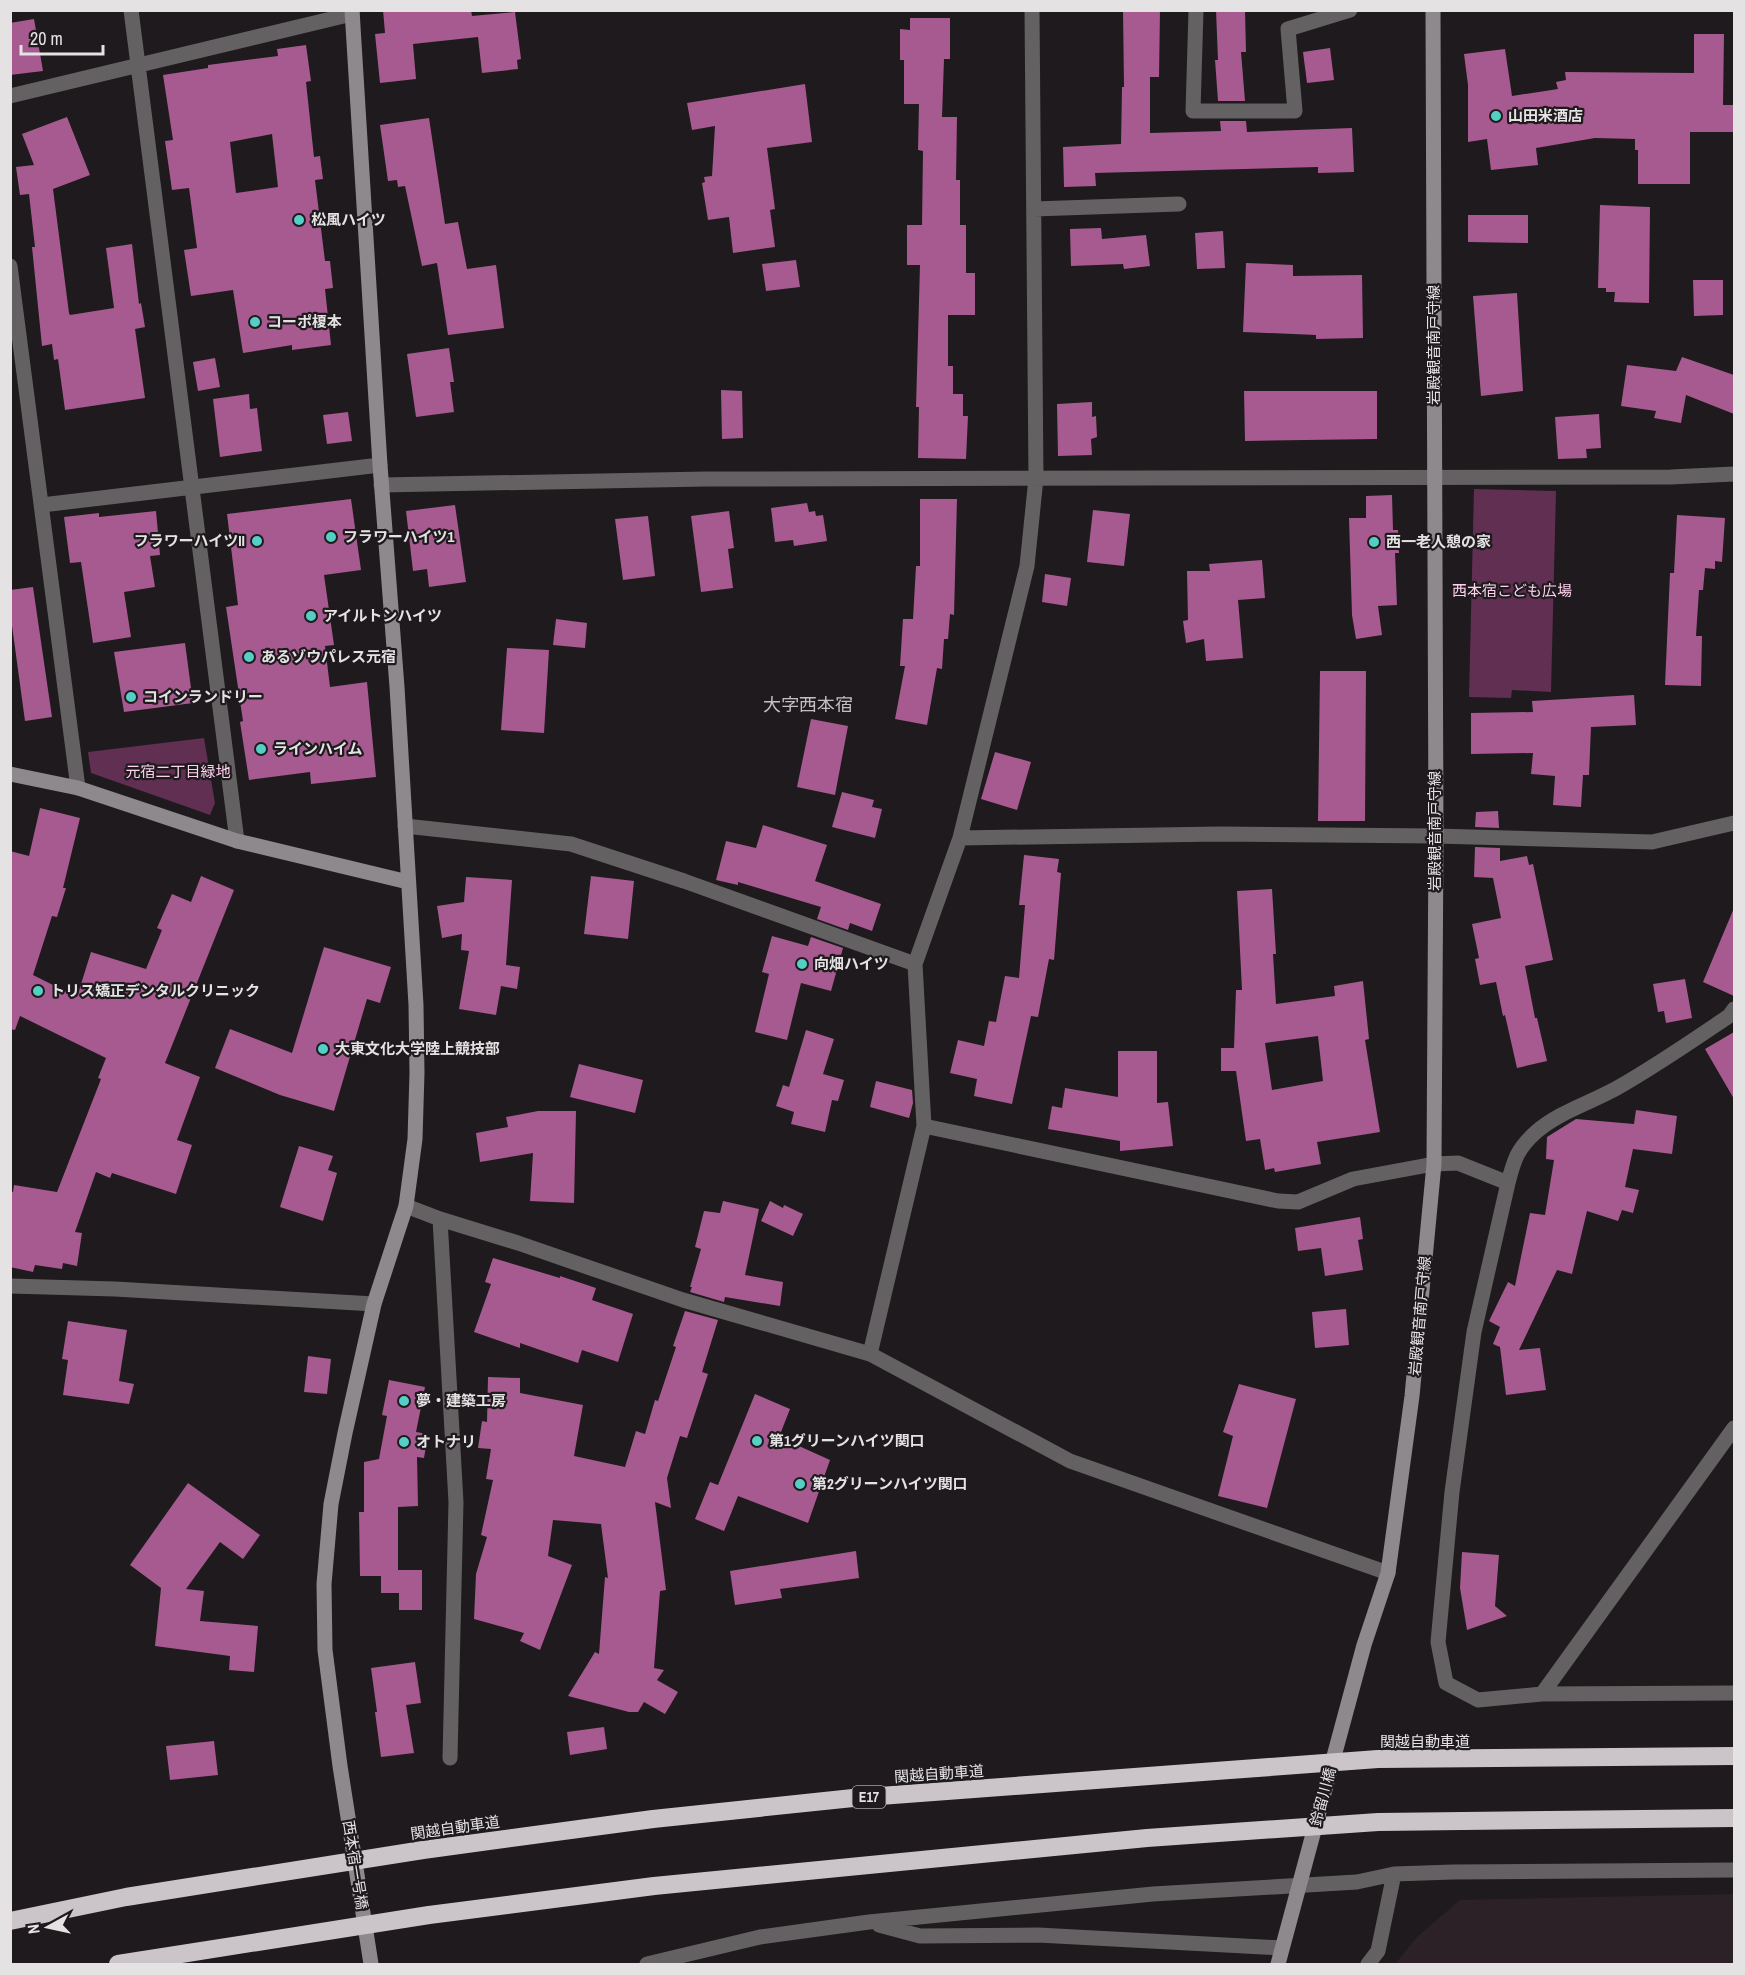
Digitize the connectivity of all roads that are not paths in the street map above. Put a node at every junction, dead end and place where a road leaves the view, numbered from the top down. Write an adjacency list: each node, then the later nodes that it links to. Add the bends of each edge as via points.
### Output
1 (131, 10): 7 (street)
2 (1032, 10): 10 (street)
3 (1196, 10): 4 (street, via 1193,111 1295,111 1288,29)
4 (1350, 10)
5 (1433, 10): 14 (street, 岩殿観音南戸守線)
6 (352, 12): 7 (street); 12 (street, 西本宿一号橋)
7 (138, 65): 8 (street); 17 (street)
8 (10, 96)
9 (1179, 204): 10 (street)
10 (1034, 209): 15 (street)
11 (10, 266): 18 (street)
12 (380, 465): 16 (street, 西本宿一号橋); 17 (street)
13 (1734, 474): 14 (street)
14 (1434, 477): 15 (street); 23 (street, 岩殿観音南戸守線)
15 (1036, 478): 16 (street); 24 (street, via 1027,566)
16 (381, 485): 22 (street, 西本宿一号橋)
17 (192, 486): 18 (street); 25 (street)
18 (42, 505): 20 (street)
19 (10, 774): 20 (street)
20 (78, 788): 25 (street)
21 (1734, 823): 23 (street, via 1652,842)
22 (405, 826): 26 (street, 西本宿一号橋); 27 (street, via 571,844)
23 (1436, 836): 24 (street); 30 (street, 岩殿観音南戸守線)
24 (960, 838): 27 (street)
25 (237, 841): 26 (street)
26 (408, 882): 32 (street, 西本宿一号橋, via 417,1073 415,1139)
27 (915, 964): 29 (street)
28 (1734, 1009): 31 (street, via 1645,1072 1566,1112 1536,1132 1515,1156)
29 (924, 1126): 30 (street, via 1278,1201 1298,1202 1353,1179); 36 (street)
30 (1434, 1164): 31 (street, via 1458,1163); 38 (street, 岩殿観音南戸守線, via 1412,1396)
31 (1508, 1183): 41 (street, via 1474,1332 1437,1642 1446,1683 1478,1700)
32 (406, 1206): 33 (street); 35 (street, 西本宿一号橋)
33 (440, 1219): 36 (street, via 682,1300); 43 (street, via 456,1502)
34 (10, 1286): 35 (street)
35 (374, 1304): 51 (street, 西本宿一号橋, via 331,1504 324,1584 325,1650)
36 (870, 1354): 38 (street, via 1070,1461)
37 (1734, 1428): 41 (street)
38 (1388, 1573): 39 (street, 岩殿観音南戸守線)
39 (1364, 1645): 49 (street, 鈴留川橋)
40 (1734, 1693): 41 (street)
41 (1542, 1694)
42 (1734, 1756): 47 (highway, 関越自動車道 / E17, via 1378,1760 853,1798 653,1819 423,1850 126,1897)
43 (450, 1758)
44 (1734, 1818): 50 (highway, via 1378,1822 1112,1841 654,1886 429,1915)
45 (1734, 1870): 46 (street)
46 (1394, 1874): 48 (street, via 1357,1882 1153,1894); 54 (street, via 1378,1951)
47 (10, 1921)
48 (868, 1922): 49 (street, via 920,1936 1038,1935); 52 (street, via 760,1937)
49 (1282, 1948): 53 (street, 鈴留川橋)
50 (118, 1965)
51 (371, 1965)
52 (646, 1965)
53 (1278, 1965)
54 (1368, 1965)

